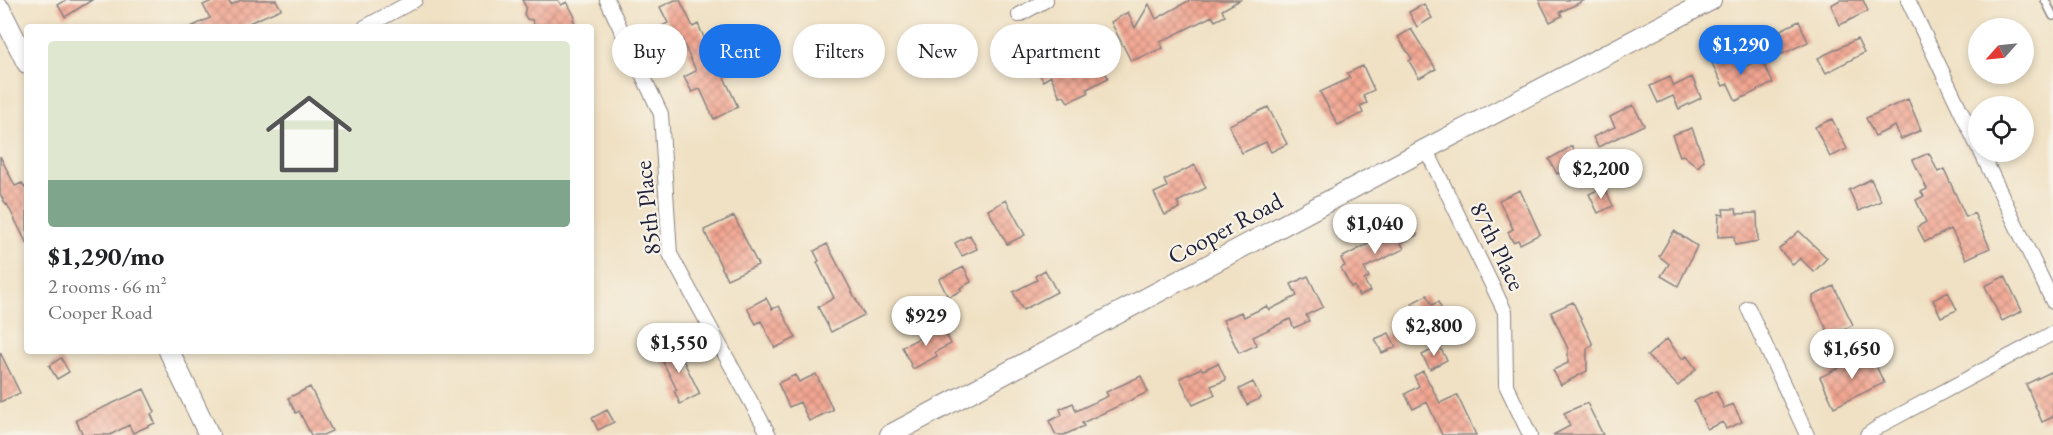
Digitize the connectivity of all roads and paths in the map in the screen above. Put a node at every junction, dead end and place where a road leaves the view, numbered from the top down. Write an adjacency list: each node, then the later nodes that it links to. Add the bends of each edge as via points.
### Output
1 (416, 0): 10 (street)
2 (607, 0): 20 (street, 85th Place, via 661,114 670,254)
3 (1046, 0): 8 (street)
4 (1711, 0): 13 (street, Cooper Road)
5 (1908, 0): 12 (street)
6 (2045, 0): 9 (lane)
7 (0, 9): 11 (street)
8 (1019, 15)
9 (2053, 16)
10 (371, 24)
11 (24, 57)
12 (1968, 126)
13 (1426, 149): 21 (street, Cooper Road); 22 (street, 87th Place, via 1505,312 1506,385)
14 (1986, 162): 15 (street)
15 (2053, 302)
16 (1748, 308): 23 (street)
17 (2053, 333): 24 (street)
18 (170, 354): 19 (street)
19 (209, 435)
20 (769, 435)
21 (891, 435)
22 (1530, 435)
23 (1807, 435)
24 (1867, 435)

